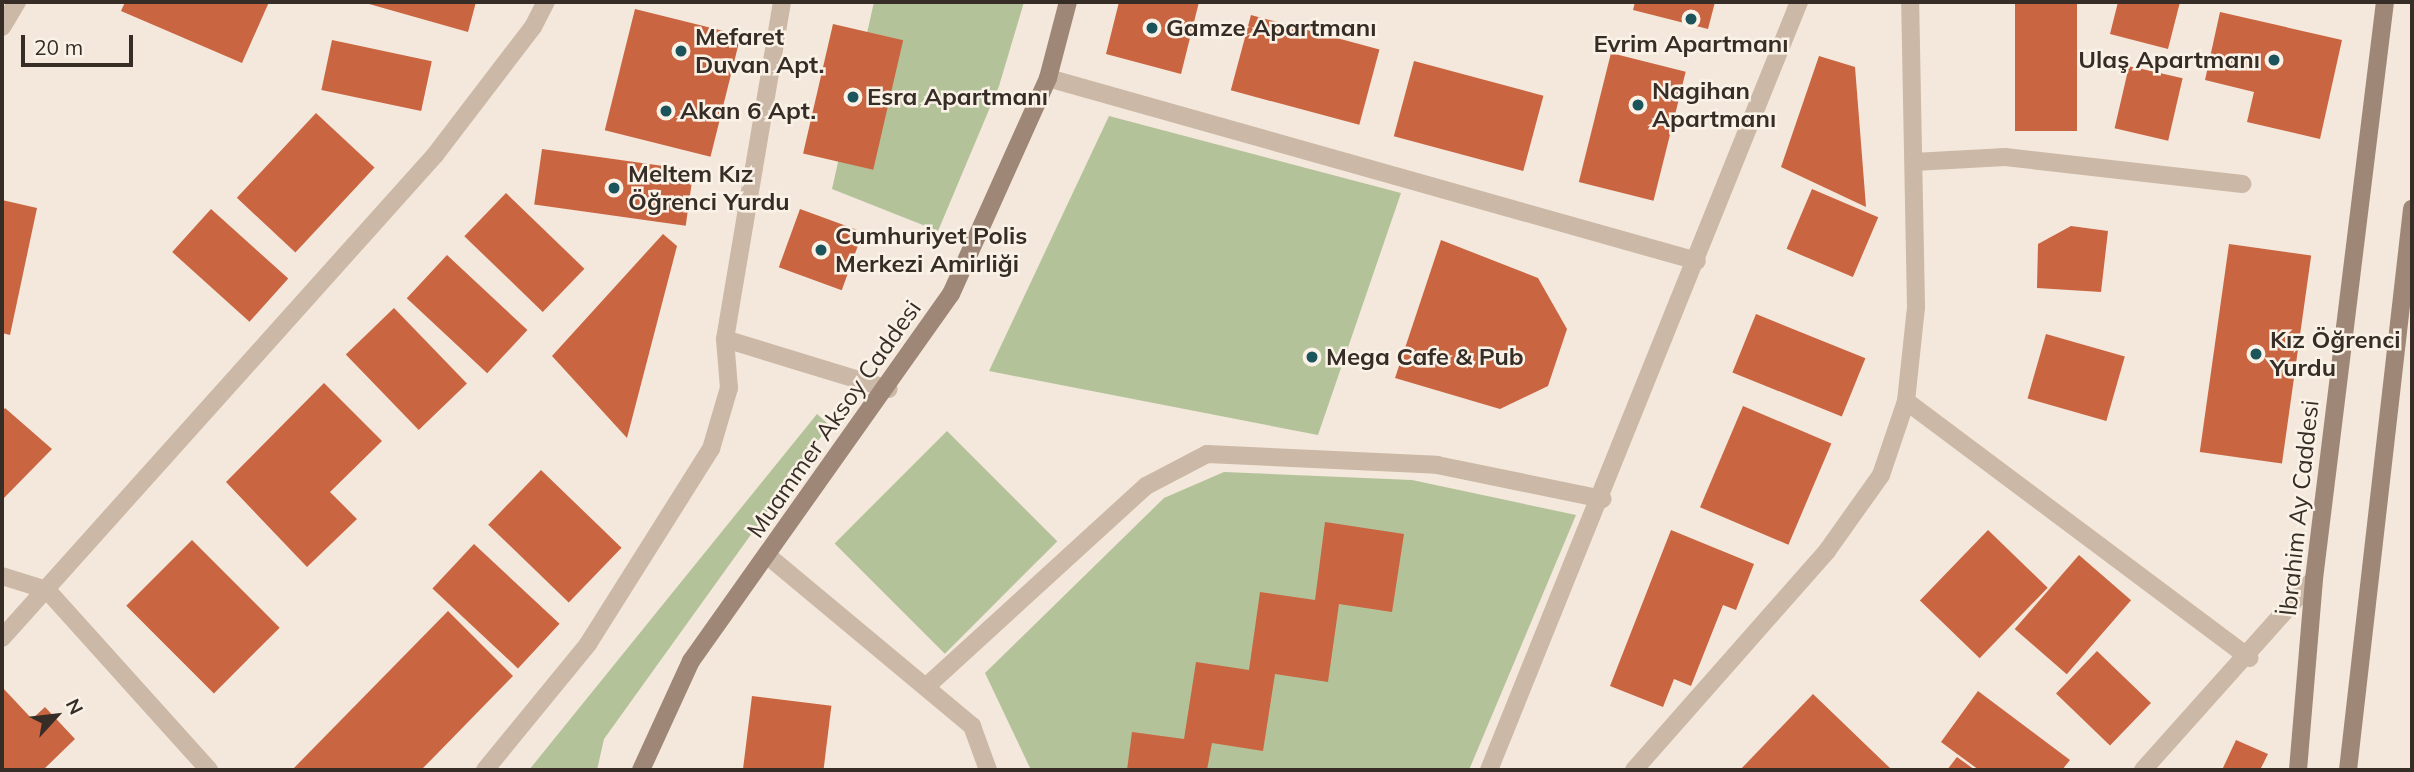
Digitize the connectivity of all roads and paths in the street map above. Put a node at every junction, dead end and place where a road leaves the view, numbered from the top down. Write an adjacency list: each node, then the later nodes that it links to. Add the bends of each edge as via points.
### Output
1 (17, 2): 8 (street)
2 (545, 2): 21 (street, via 533,27 435,155)
3 (782, 2): 14 (street)
4 (1068, 2): 9 (main road, Muammer Aksoy Caddesi)
5 (1799, 2): 13 (street)
6 (1910, 2): 10 (street)
7 (2385, 2): 20 (main road, İbrahim Ay Caddesi)
8 (2, 27)
9 (1048, 78): 13 (street); 15 (main road, Muammer Aksoy Caddesi, via 985,230)
10 (1914, 162): 11 (street, via 2005,157); 16 (street, via 1916,307)
11 (2242, 184)
12 (2411, 219): 33 (main road)
13 (1697, 261): 17 (street)
14 (725, 339): 15 (street); 26 (street, via 729,388 711,450 588,644)
15 (889, 389): 18 (main road, Muammer Aksoy Caddesi)
16 (1906, 401): 23 (street); 30 (street, via 1881,475 1827,551)
17 (1603, 499): 24 (street, via 1437,465 1207,454 1146,486); 29 (street)
18 (768, 556): 24 (street); 27 (main road, Muammer Aksoy Caddesi, via 691,661)
19 (2, 576): 21 (street)
20 (2314, 579): 23 (street); 32 (main road, İbrahim Ay Caddesi)
21 (47, 590): 22 (street); 25 (street)
22 (2, 638)
23 (2250, 658): 31 (street)
24 (928, 685): 28 (street, via 972,726)
25 (209, 770)
26 (485, 770)
27 (640, 770)
28 (988, 770)
29 (1489, 770)
30 (1634, 770)
31 (2143, 770)
32 (2298, 770)
33 (2348, 770)

